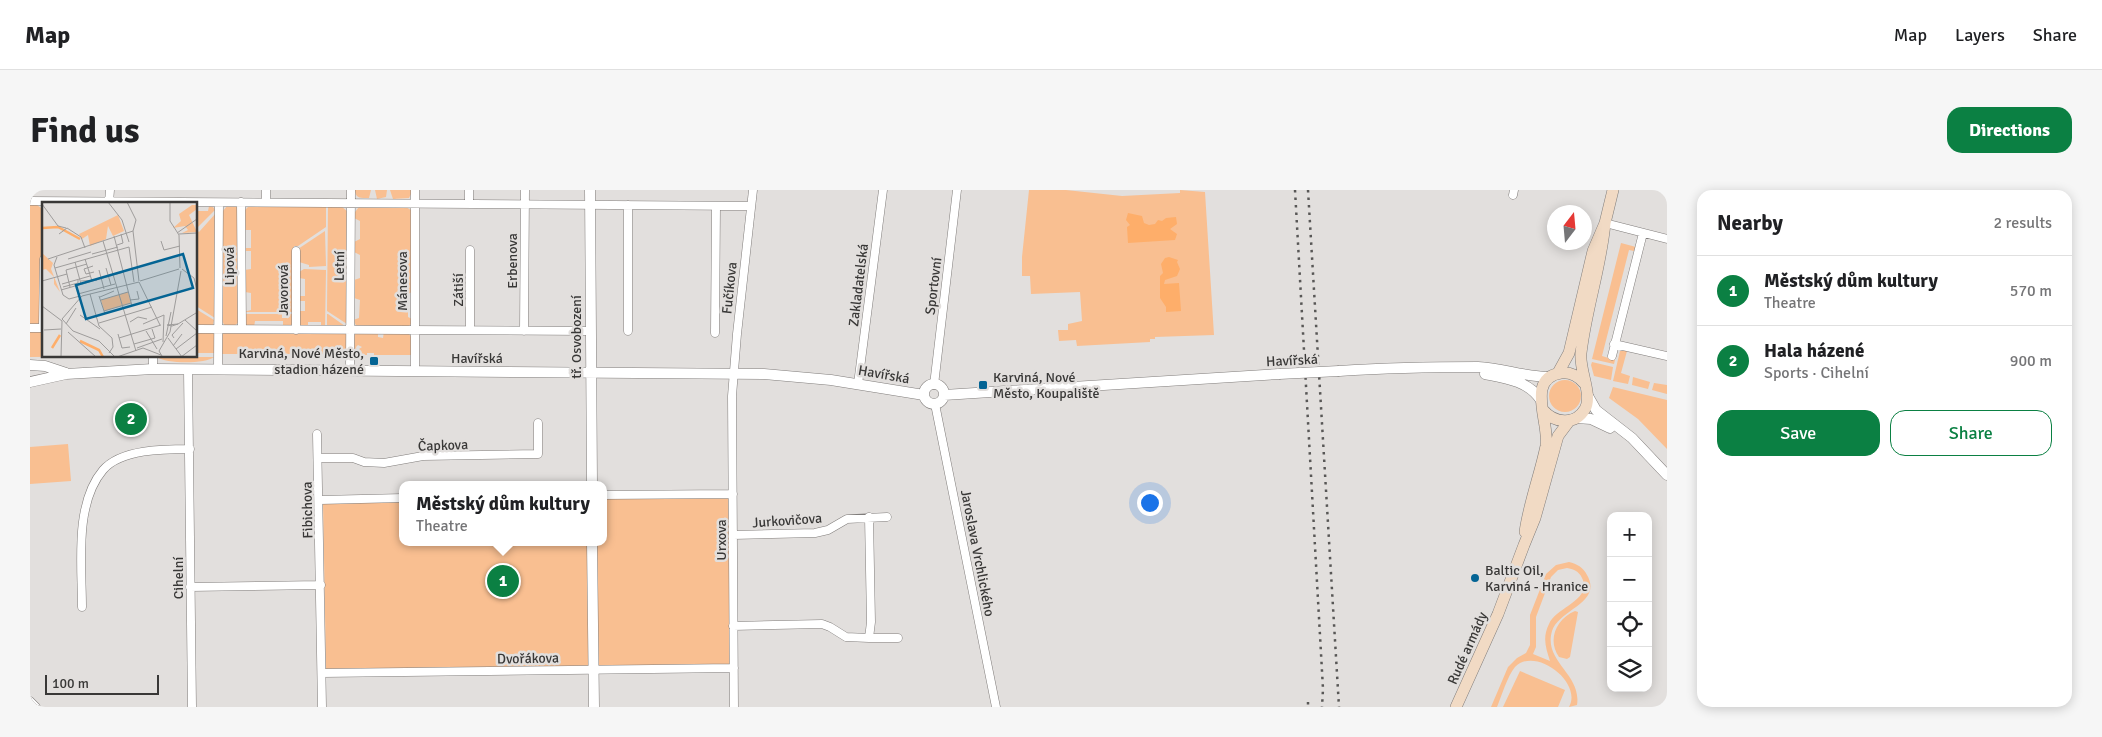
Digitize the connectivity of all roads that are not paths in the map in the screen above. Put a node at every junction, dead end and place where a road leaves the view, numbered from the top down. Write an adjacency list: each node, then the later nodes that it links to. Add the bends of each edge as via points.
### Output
1 (110, 190): 14 (street)
2 (266, 190): 18 (street)
3 (351, 190): 19 (street, Letní)
4 (415, 190): 20 (street, Mánesova)
5 (469, 190): 21 (street)
6 (524, 190): 22 (street, Erbenova)
7 (590, 190): 23 (street, tř. Osvobození)
8 (753, 190): 26 (street, Fučíkova)
9 (883, 190): 60 (street, Zakladatelská)
10 (957, 190): 61 (street, Sportovní)
11 (1614, 190): 27 (main road)
12 (30, 201): 13 (street)
13 (45, 202): 14 (street)
14 (109, 202)
15 (198, 202): 16 (street)
16 (220, 202): 17 (street); 33 (street, Lipová)
17 (241, 202): 18 (street); 34 (street, Lipová)
18 (266, 202): 19 (street)
19 (352, 203): 20 (street); 36 (street, Letní)
20 (415, 203): 21 (street); 37 (street, Mánesova)
21 (469, 203): 22 (street)
22 (524, 203): 23 (street); 39 (street, Erbenova)
23 (590, 204): 24 (street); 40 (street, tř. Osvobození)
24 (628, 205): 25 (street); 41 (street)
25 (716, 206): 26 (street); 42 (street, Fučíkova)
26 (751, 206): 56 (street, Fučíkova)
27 (1605, 223): 28 (street); 57 (main road, via 1594,251 1567,360); 59 (main road, via 1581,352)
28 (1643, 233): 29 (street); 43 (street)
29 (1667, 239)
30 (470, 250): 38 (street, Zátiší)
31 (296, 251): 35 (street, Javorová)
32 (198, 329): 33 (street)
33 (219, 329): 34 (street); 51 (street, Lipová)
34 (242, 329): 35 (street)
35 (296, 330): 36 (street)
36 (350, 330): 37 (street); 52 (street, Letní)
37 (415, 330): 38 (street); 53 (street, Mánesova)
38 (470, 330): 39 (street)
39 (524, 331): 40 (street)
40 (590, 331): 54 (street, tř. Osvobození)
41 (628, 331)
42 (716, 333)
43 (1614, 344): 44 (street); 45 (street)
44 (1612, 356)
45 (1667, 356)
46 (153, 358): 49 (street)
47 (30, 364): 55 (street)
48 (1462, 368): 57 (street, Havířská, via 1496,369 1527,376); 63 (street, Havířská, bridge, via 1279,374); 66 (street, Havířská, via 1519,382 1533,390)
49 (152, 369): 50 (street, Havířská); 55 (street, Havířská)
50 (188, 370): 51 (street, Havířská); 70 (street, Cihelní)
51 (218, 370): 52 (street, Havířská)
52 (350, 371): 53 (street, Havířská)
53 (415, 372): 54 (street, Havířská)
54 (590, 373): 56 (street, Havířská); 74 (street, tř. Osvobození)
55 (66, 374): 58 (street, Havířská)
56 (734, 374): 60 (street, Havířská, via 798,376); 75 (street, Urxova)
57 (1554, 375): 59 (main road, via 1573,374); 66 (main road, via 1540,391)
58 (30, 382)
59 (1584, 383): 64 (main road)
60 (858, 384): 62 (street, Havířská)
61 (934, 385): 62 (street, via 926,389); 63 (street, via 940,387)
62 (924, 395): 65 (street, via 927,401)
63 (944, 395): 65 (street)
64 (1588, 396): 67 (main road, Rudé armády, via 1585,409); 71 (street, via 1596,410 1621,428)
65 (935, 404): 99 (street, Jaroslava Vrchlického)
66 (1542, 404): 67 (main road, via 1555,420); 82 (main road, Rudé armády, via 1546,446 1527,517)
67 (1573, 419): 71 (street, via 1600,422); 82 (main road, Rudé armády, via 1558,436 1536,518)
68 (538, 423): 72 (street, Čapkova, via 538,454 423,456 384,463 353,458)
69 (317, 434): 72 (street, Fibichova)
70 (190, 448): 85 (street, Cihelní); 86 (street, via 140,452 103,470 88,496 82,530)
71 (1640, 448): 73 (street)
72 (318, 458): 78 (street, Fibichova)
73 (1667, 475)
74 (592, 481)
75 (733, 494): 76 (street); 81 (street, Urxova)
76 (607, 495)
77 (399, 498): 78 (street)
78 (320, 500): 84 (street, Fibichova)
79 (869, 517): 80 (street, Jurkovičova); 81 (street, Jurkovičova, via 846,519 828,530 815,533); 88 (street, via 871,622)
80 (887, 517)
81 (733, 535): 87 (street, Urxova)
82 (1524, 544): 100 (main road, Rudé armády, via 1498,614)
83 (592, 546): 91 (street)
84 (321, 586): 85 (street); 92 (street, Fibichova)
85 (190, 587): 95 (street, Cihelní)
86 (82, 608)
87 (734, 626): 88 (street, via 822,624 846,637); 90 (street, Urxova)
88 (868, 638): 89 (street)
89 (898, 638)
90 (734, 668): 91 (street, Dvořákova); 98 (street, Urxova)
91 (594, 670): 92 (street, Dvořákova); 97 (street)
92 (322, 673): 96 (street, Fibichova)
93 (30, 701): 94 (street)
94 (36, 707)
95 (192, 707)
96 (322, 707)
97 (594, 707)
98 (734, 707)
99 (996, 707)
100 (1456, 707)

